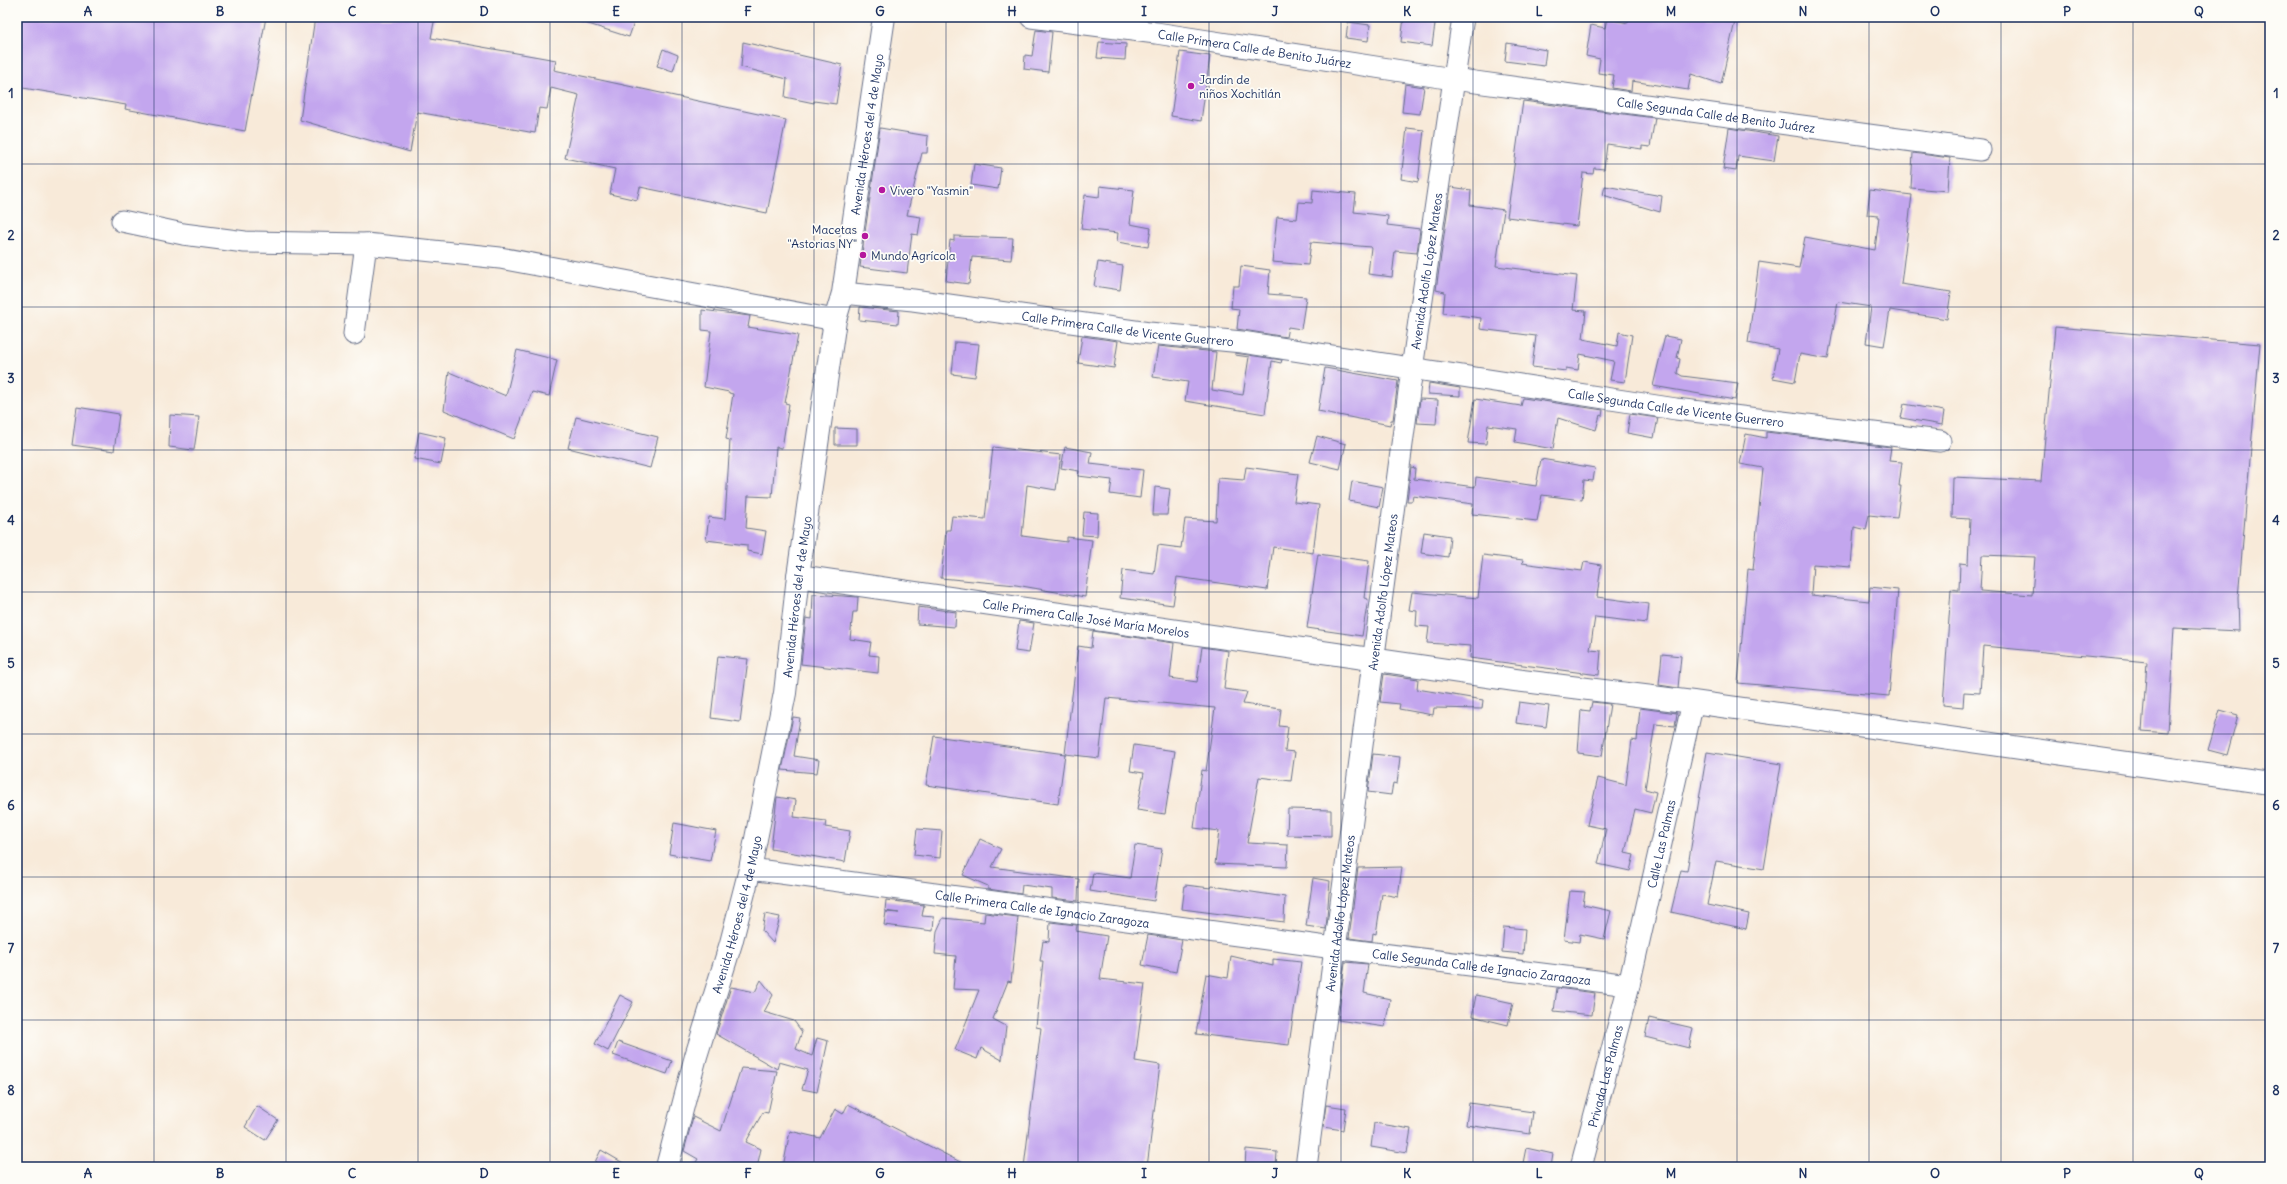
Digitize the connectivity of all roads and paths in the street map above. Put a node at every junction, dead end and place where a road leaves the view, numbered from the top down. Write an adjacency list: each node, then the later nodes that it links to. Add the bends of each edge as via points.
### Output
1 (884, 17): 8 (street, Avenida Héroes del 4 de Mayo)
2 (1031, 17): 4 (street, Calle Primera Calle de Benito Juárez, via 1156,33)
3 (1463, 17): 4 (street, Avenida Adolfo López Mateos)
4 (1453, 79): 5 (street, Calle Segunda Calle de Benito Juárez); 11 (street, Avenida Adolfo López Mateos)
5 (1980, 150)
6 (122, 222): 7 (street, via 183,234 245,242)
7 (366, 244): 9 (street, via 500,258); 10 (street)
8 (843, 293): 9 (street, Avenida Héroes del 4 de Mayo); 11 (street, Calle Primera Calle de Vicente Guerrero, via 913,300 1149,333 1242,342)
9 (835, 320): 13 (street, Avenida Héroes del 4 de Mayo)
10 (354, 334)
11 (1412, 369): 12 (street, Calle Segunda Calle de Vicente Guerrero, via 1676,409); 14 (street, Avenida Adolfo López Mateos)
12 (1940, 441)
13 (798, 576): 14 (street, Calle Primera Calle José María Morelos); 17 (street, Avenida Héroes del 4 de Mayo, via 784,693)
14 (1375, 660): 15 (street, Calle Primera Calle José María Morelos); 18 (street, Avenida Adolfo López Mateos)
15 (1693, 702): 16 (street, Calle Primera Calle José María Morelos); 19 (street, Calle Las Palmas)
16 (2270, 783)
17 (750, 869): 18 (street, Calle Primera Calle de Ignacio Zaragoza); 20 (street, Avenida Héroes del 4 de Mayo)
18 (1334, 948): 19 (street, Calle Segunda Calle de Ignacio Zaragoza); 21 (street, Avenida Adolfo López Mateos)
19 (1629, 985): 22 (street, Privada Las Palmas)
20 (667, 1167)
21 (1306, 1167)
22 (1581, 1167)

